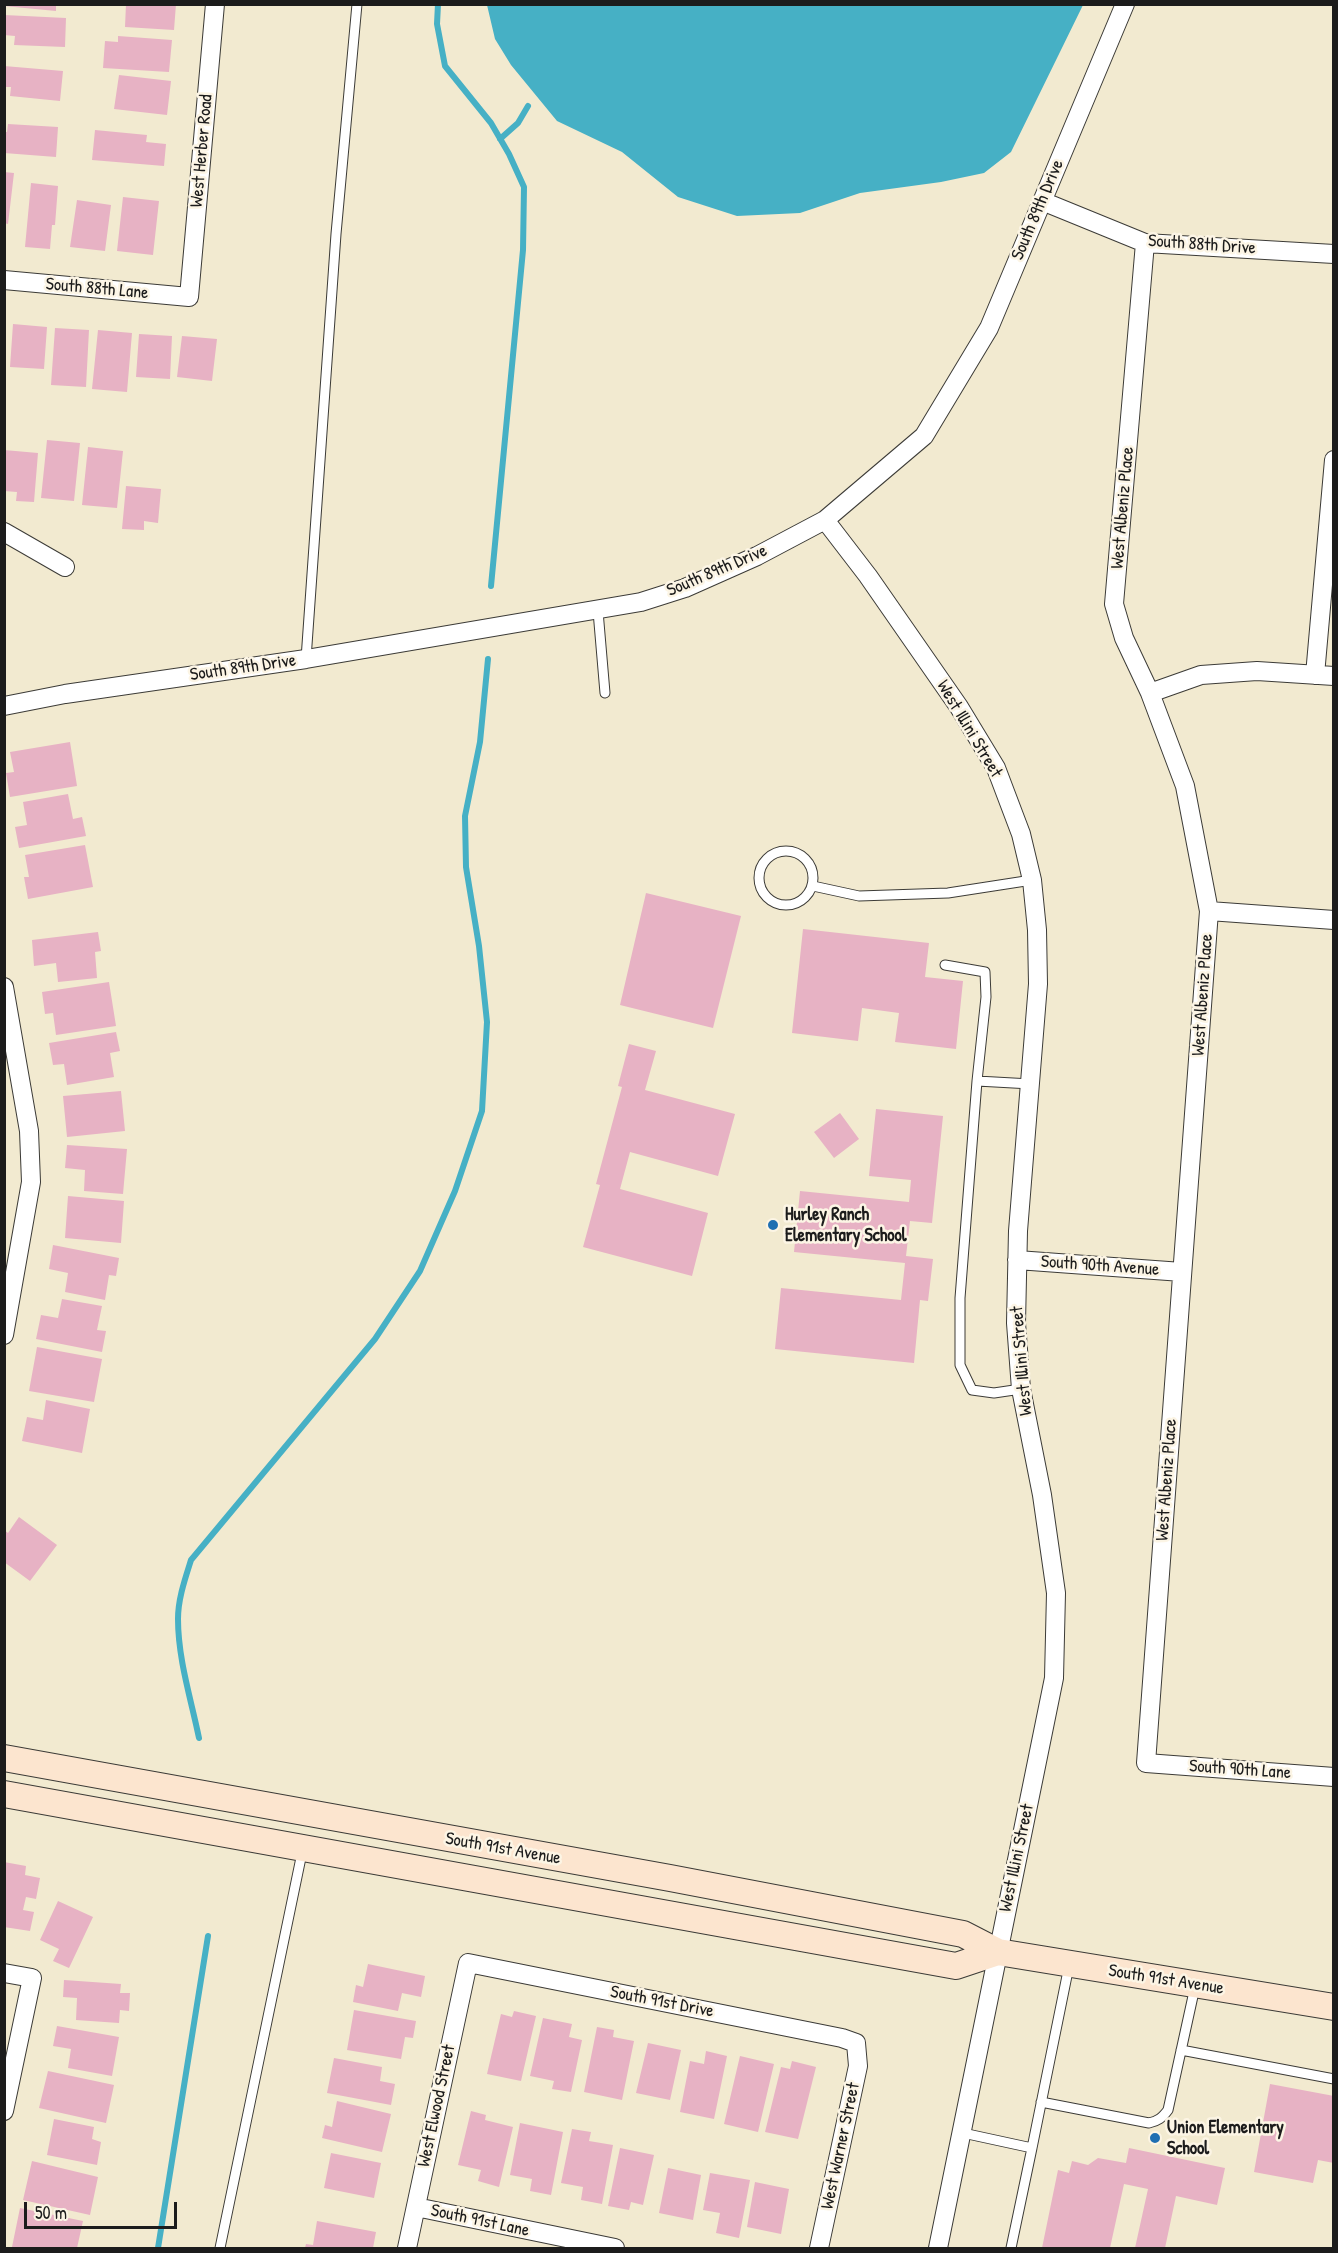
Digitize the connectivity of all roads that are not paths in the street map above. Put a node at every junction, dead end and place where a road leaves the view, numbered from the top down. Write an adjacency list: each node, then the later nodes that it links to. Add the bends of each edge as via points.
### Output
1 (215, 4): 8 (street, West Herber Road)
2 (357, 4): 14 (lane, via 336,234)
3 (1125, 4): 4 (street, South 89th Drive)
4 (1041, 201): 5 (street, South 88th Drive); 10 (street, South 89th Drive, via 989,328 924,436)
5 (1145, 243): 6 (street, South 88th Drive); 18 (street, West Albeniz Place, via 1114,604 1124,638)
6 (1334, 254)
7 (4, 280): 8 (street, South 88th Lane)
8 (189, 297)
9 (1334, 460): 15 (street)
10 (825, 520): 13 (street, South 89th Drive, via 685,588); 20 (street, West Illini Street, via 927,660 996,768 1021,834)
11 (4, 532): 12 (street)
12 (65, 567)
13 (598, 611): 14 (street, South 89th Drive); 17 (lane)
14 (306, 659): 19 (street, South 89th Drive)
15 (1315, 675): 16 (street); 18 (street, via 1257,671 1201,675)
16 (1334, 676)
17 (605, 693)
18 (1150, 693): 22 (street, West Albeniz Place, via 1185,786)
19 (4, 706)
20 (1032, 880): 21 (lane, via 948,893 859,896); 27 (street, West Illini Street, via 1038,984)
21 (813, 886): 21 (lane, via 808,861 793,852 769,857 760,872 762,891 784,906 802,901)
22 (1209, 911): 23 (street); 29 (street, West Albeniz Place)
23 (1334, 920)
24 (945, 965): 26 (lane, via 985,972)
25 (4, 987): 30 (street, via 29,1131 31,1182)
26 (977, 1081): 27 (lane); 31 (lane, via 960,1298 960,1365 972,1390 994,1393)
27 (1031, 1084): 28 (street, West Illini Street)
28 (1017, 1260): 29 (street, South 90th Avenue); 31 (street, West Illini Street)
29 (1182, 1272): 33 (street, West Albeniz Place)
30 (4, 1335)
31 (1021, 1389): 37 (street, West Illini Street, via 1056,1593 1054,1678)
32 (4, 1758): 37 (main road, South 91st Avenue, via 963,1934)
33 (1146, 1763): 34 (street, South 90th Lane)
34 (1334, 1777)
35 (4, 1794): 36 (main road, South 91st Avenue)
36 (303, 1848): 37 (main road, South 91st Avenue, via 956,1966); 51 (lane)
37 (998, 1952): 39 (main road, South 91st Avenue); 48 (street, West Illini Street)
38 (468, 1963): 43 (street, South 91st Drive); 50 (street, West Elwood Street)
39 (1070, 1964): 41 (main road, South 91st Avenue); 46 (lane)
40 (4, 1973): 47 (street, via 32,1978)
41 (1196, 1985): 42 (main road, South 91st Avenue); 44 (lane)
42 (1334, 2007)
43 (856, 2043): 54 (street, West Warner Street, via 858,2066)
44 (1181, 2050): 45 (lane); 46 (lane, via 1168,2110 1157,2122)
45 (1334, 2079)
46 (1041, 2102): 49 (lane)
47 (4, 2111)
48 (963, 2133): 49 (lane); 55 (street, West Illini Street)
49 (1032, 2148): 56 (lane)
50 (416, 2207): 52 (street, West Elwood Street); 53 (street, South 91st Lane)
51 (220, 2248)
52 (407, 2248)
53 (615, 2248)
54 (819, 2248)
55 (938, 2248)
56 (1011, 2248)

